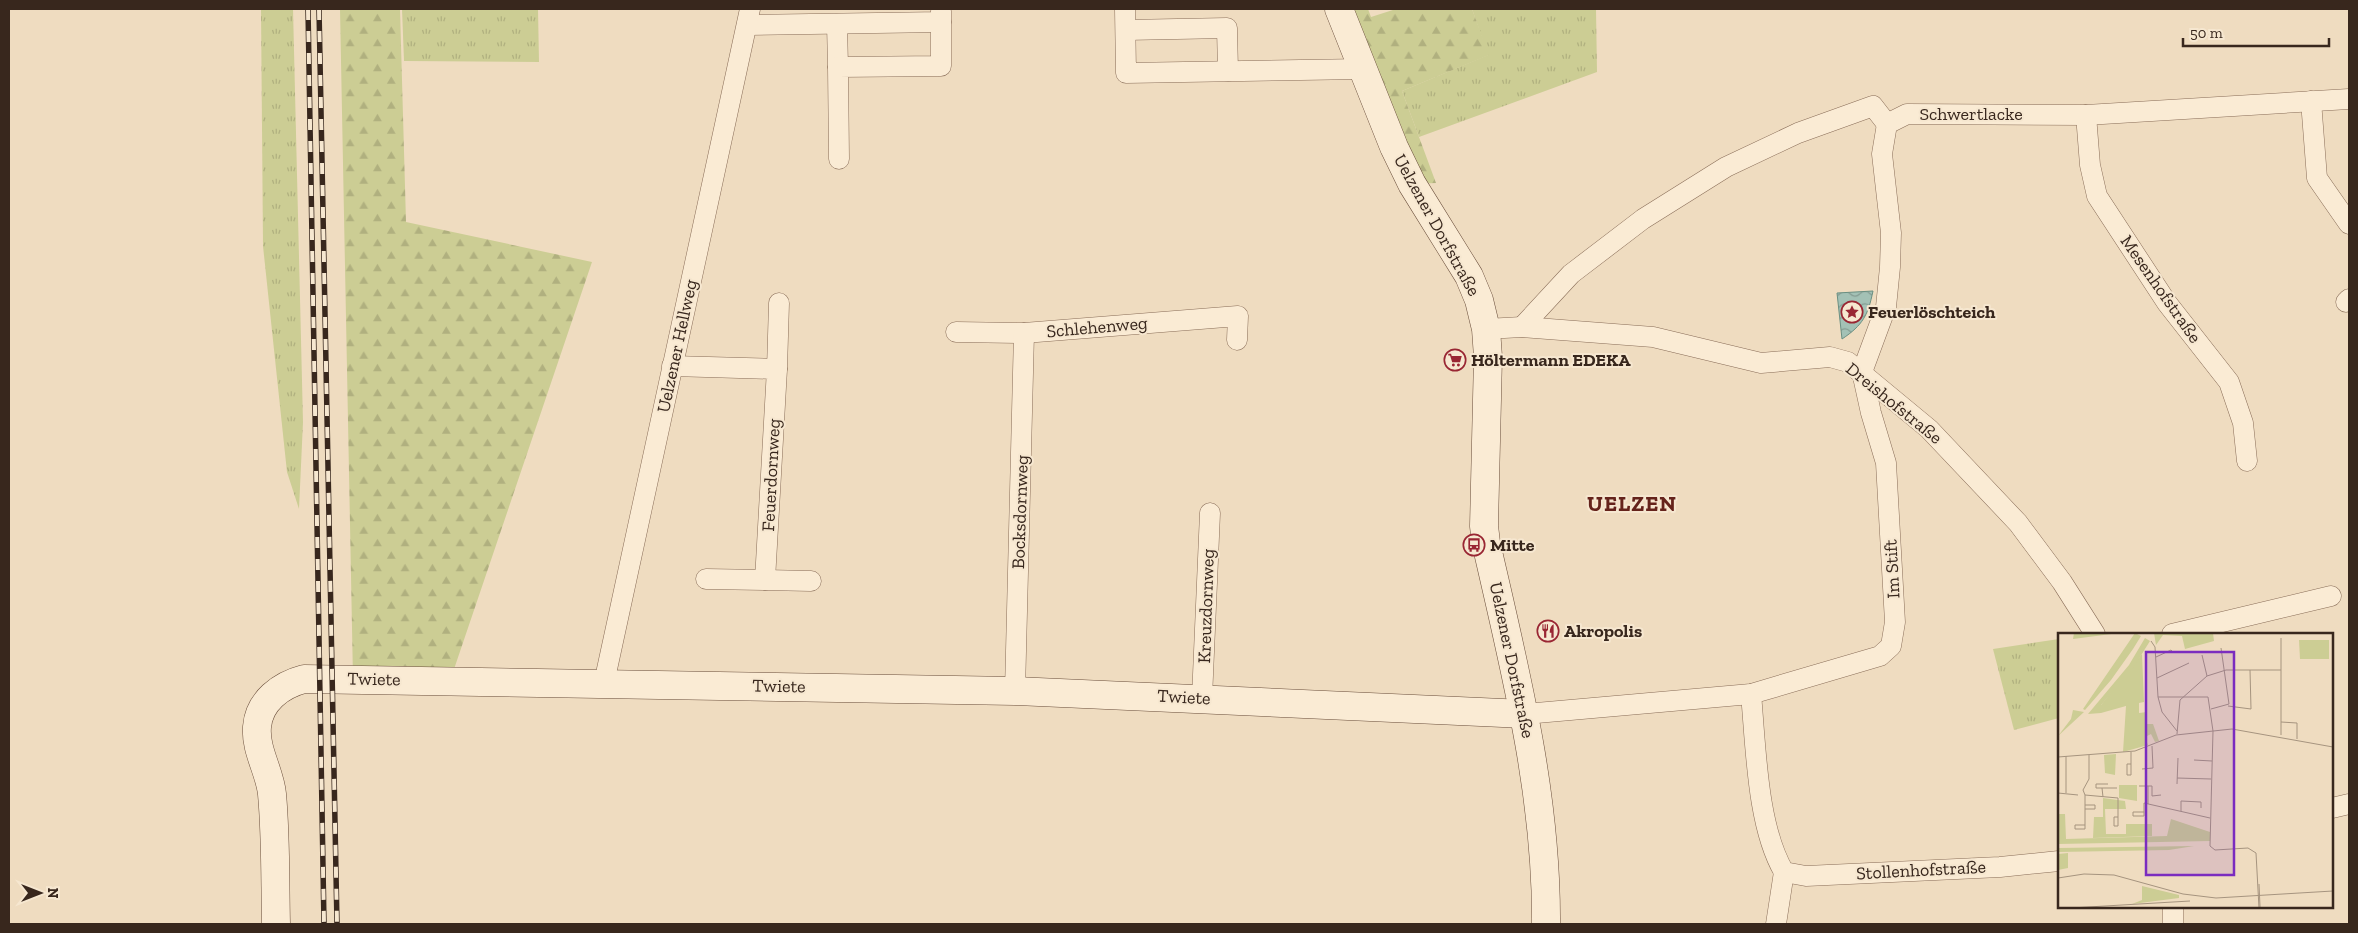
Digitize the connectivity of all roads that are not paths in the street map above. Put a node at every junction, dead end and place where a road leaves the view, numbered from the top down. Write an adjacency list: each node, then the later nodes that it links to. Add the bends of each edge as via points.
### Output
1 (1125, 9): 6 (street)
2 (1339, 9): 8 (street, Uelzener Dorfstraße)
3 (941, 16): 5 (street); 7 (street, via 941,66)
4 (748, 17): 5 (street); 22 (street, Uelzener Hellweg)
5 (837, 24): 7 (street)
6 (1126, 30): 9 (street, via 1227,28); 9 (street, via 1126,73)
7 (838, 67): 14 (street)
8 (1362, 69): 9 (street); 18 (street, Uelzener Dorfstraße, via 1412,184 1469,276)
9 (1228, 71)
10 (2349, 99): 11 (street, Schwertlacke)
11 (2311, 101): 12 (street, Schwertlacke); 15 (street, via 2317,178)
12 (2086, 115): 13 (street, Schwertlacke, via 1907,114); 25 (street, Mesenhofstraße, via 2090,166 2097,196 2167,303 2229,382 2243,422)
13 (1888, 124): 17 (street, via 1874,106 1798,133 1726,167 1643,219 1571,274); 24 (street, via 1882,154 1891,233 1886,307)
14 (838, 159)
15 (2349, 224)
16 (778, 303): 23 (street, Feuerdornweg)
17 (1522, 327): 18 (street, Dreishofstraße); 24 (street, Dreishofstraße, via 1653,337 1761,363 1830,357 1848,362)
18 (1486, 329): 37 (street, Uelzener Dorfstraße, via 1484,526)
19 (956, 332): 20 (street, Schlehenweg)
20 (1024, 333): 21 (street, Schlehenweg, via 1238,307); 34 (street, Bocksdornweg)
21 (1237, 340)
22 (672, 366): 23 (street); 33 (street, Uelzener Hellweg)
23 (777, 369): 28 (street, Feuerdornweg)
24 (1862, 372): 31 (street, Dreishofstraße, via 1929,429 2018,523); 35 (street, Im Stift, via 1886,463 1895,622 1891,646 1880,656)
25 (2247, 460)
26 (1210, 513): 36 (street, Kreuzdornweg)
27 (706, 579): 28 (street)
28 (765, 580): 29 (street)
29 (811, 581)
30 (2332, 596): 32 (street)
31 (2094, 633)
32 (2176, 633)
33 (604, 683): 34 (street, Twiete); 43 (street, Twiete, via 304,679 278,689 261,712 257,728 272,792)
34 (1015, 691): 36 (street, Twiete)
35 (1751, 694): 37 (street, Im Stift); 41 (street, via 1761,794 1773,854)
36 (1202, 698): 37 (street, Twiete)
37 (1525, 714): 44 (street, Uelzener Dorfstraße, via 1543,841)
38 (2349, 804): 39 (street)
39 (2333, 808)
40 (2058, 861): 41 (street, Stollenhofstraße, via 2000,867 1816,875)
41 (1784, 872): 45 (street)
42 (2173, 908): 46 (street)
43 (276, 924)
44 (1546, 924)
45 (1776, 924)
46 (2173, 924)

